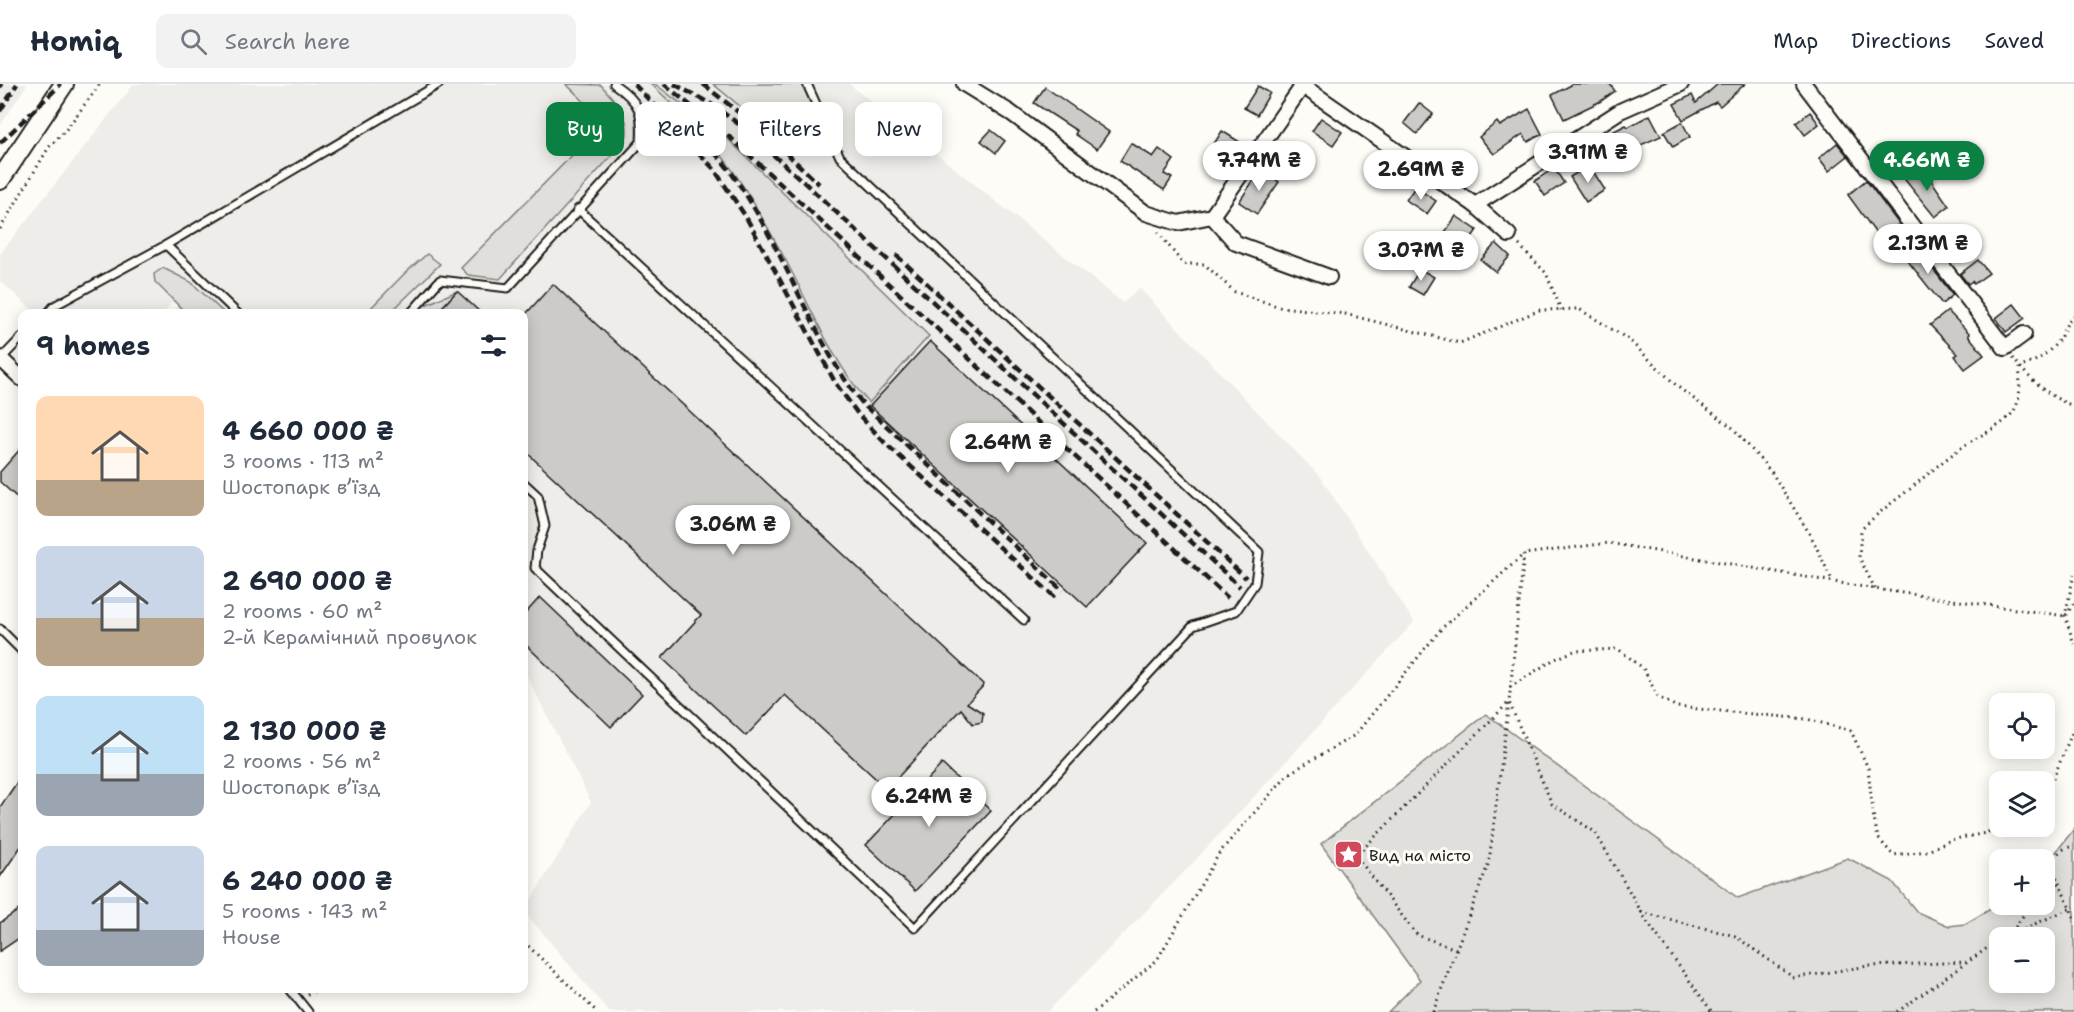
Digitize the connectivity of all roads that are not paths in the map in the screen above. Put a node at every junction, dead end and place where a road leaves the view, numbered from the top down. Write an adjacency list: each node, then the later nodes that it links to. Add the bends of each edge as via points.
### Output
1 (64, 84): 9 (street)
2 (439, 84): 14 (lane)
3 (614, 84): 11 (lane, via 637,104 641,142)
4 (807, 84): 23 (lane, via 840,157 1259,552 1255,583 1236,611 1194,626 915,928 535,568 545,526 538,496)
5 (964, 84): 12 (street, via 1011,113 1146,213 1178,223)
6 (1302, 84): 10 (street); 12 (street)
7 (1681, 84): 10 (street, via 1620,111)
8 (1804, 84): 19 (street, via 2005,348)
9 (0, 180)
10 (1475, 205): 13 (street)
11 (579, 209): 18 (lane, via 508,288 440,280); 24 (lane)
12 (1212, 216): 15 (street, via 1236,243)
13 (1509, 235)
14 (166, 245): 16 (lane); 17 (lane)
15 (1329, 277)
16 (51, 309)
17 (233, 309)
18 (414, 309)
19 (2024, 334)
20 (18, 341): 21 (lane)
21 (1, 358): 22 (street)
22 (18, 375)
23 (528, 487)
24 (1024, 620)
25 (0, 629): 26 (lane)
26 (18, 647)
27 (292, 993): 28 (lane)
28 (308, 1012)

